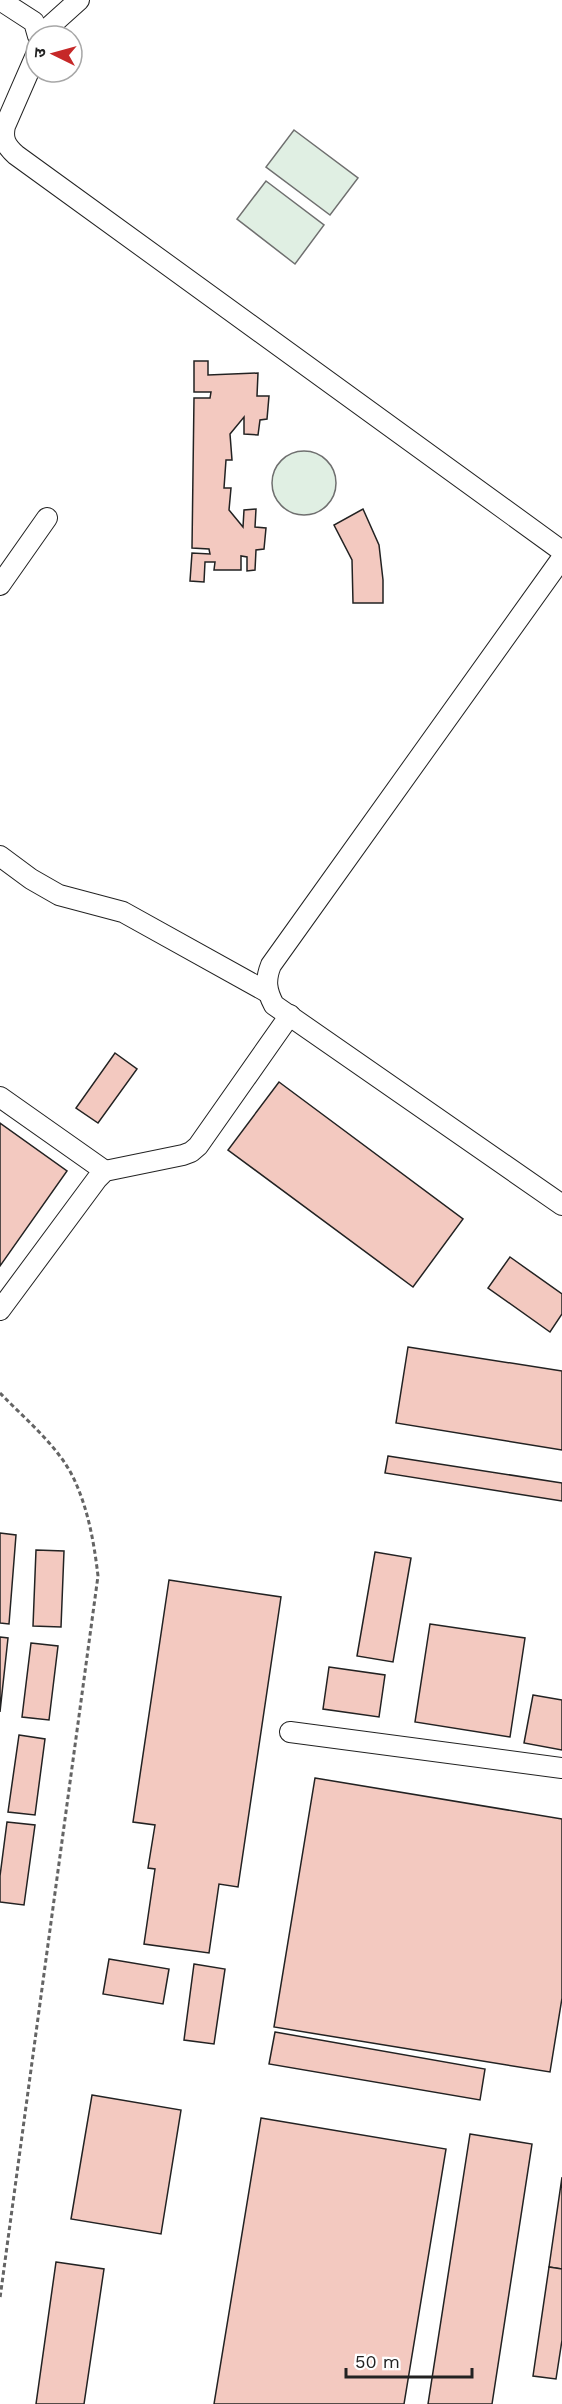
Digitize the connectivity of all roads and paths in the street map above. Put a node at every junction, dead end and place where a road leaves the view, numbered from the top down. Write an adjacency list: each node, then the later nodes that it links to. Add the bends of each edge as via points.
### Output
1 (0, 0): 3 (street)
2 (79, 0): 4 (street)
3 (35, 24)
4 (52, 24)
5 (24, 82): 7 (street, via 3,136 16,155)
6 (47, 518): 9 (street)
7 (562, 551)
8 (562, 558): 11 (street, via 271,965 266,978)
9 (0, 585)
10 (0, 856): 11 (street, via 59,895 123,912)
11 (267, 992): 12 (street, via 274,1005)
12 (290, 1015): 14 (street, via 191,1152); 15 (street)
13 (0, 1097): 14 (street)
14 (105, 1172): 16 (street)
15 (562, 1205)
16 (0, 1310)
17 (0, 1393): 20 (path, via 51,1446 73,1476 93,1535 98,1576)
18 (291, 1732): 19 (street)
19 (562, 1768)
20 (0, 2298)

